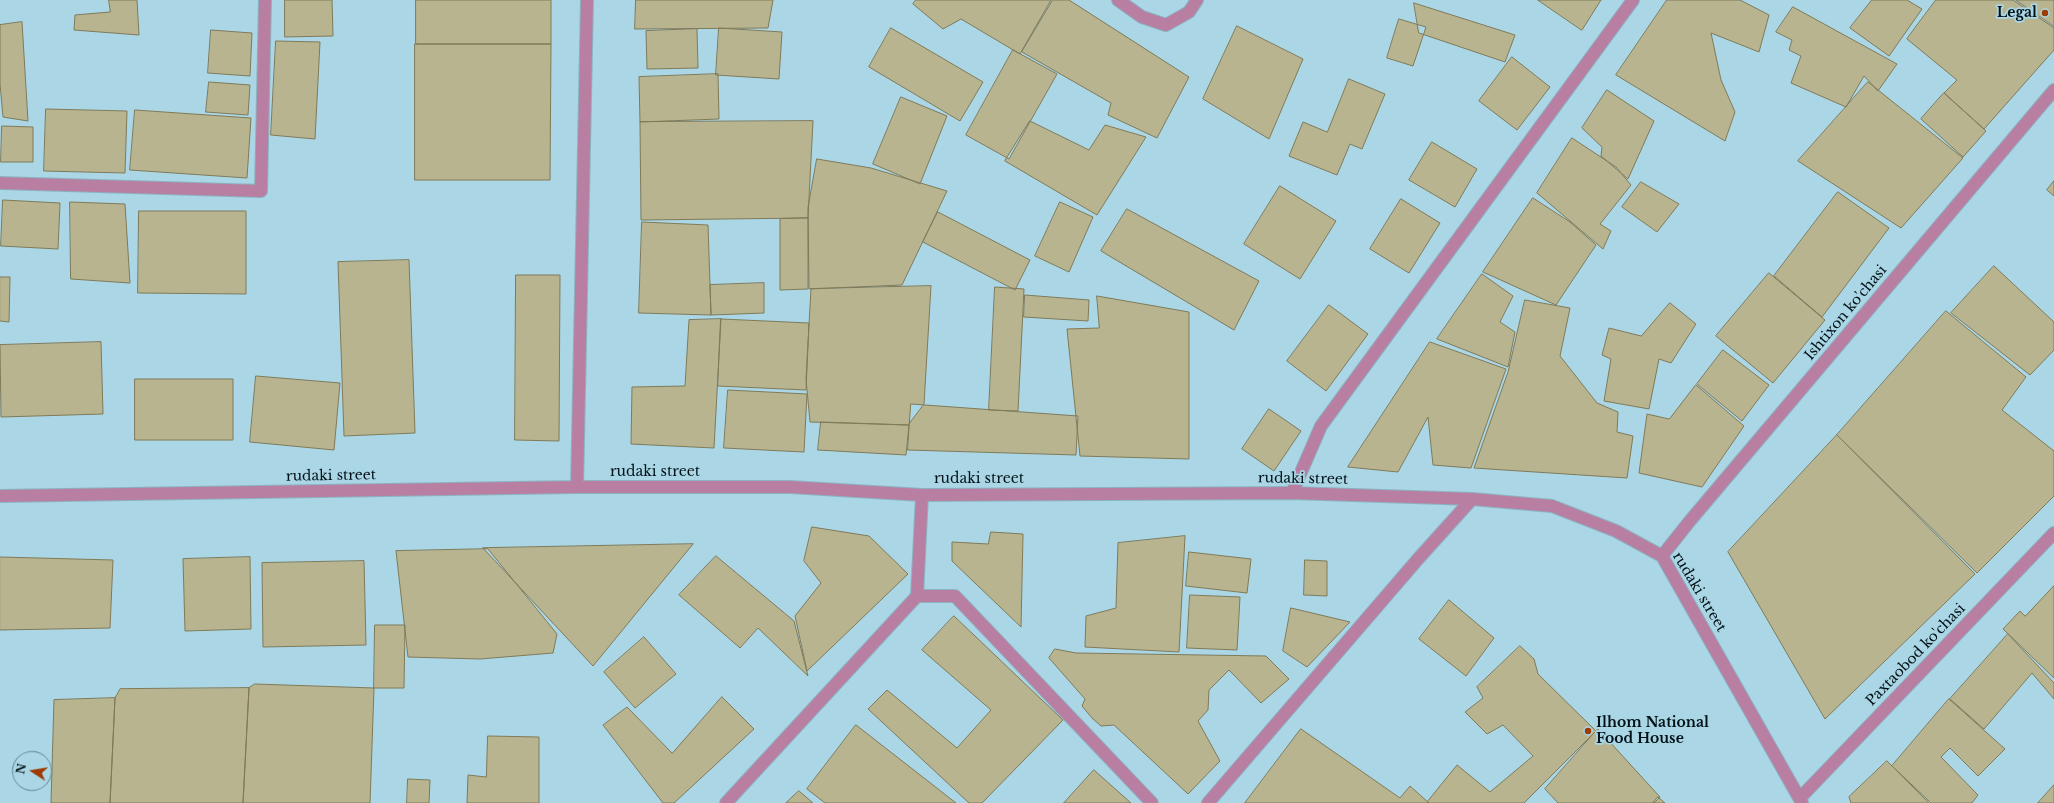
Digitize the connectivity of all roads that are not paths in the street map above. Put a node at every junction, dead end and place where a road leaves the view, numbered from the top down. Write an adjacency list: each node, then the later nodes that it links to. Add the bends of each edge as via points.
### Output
1 (264, 0): 7 (street, via 261,191)
2 (587, 0): 8 (street)
3 (1118, 0): 4 (street, via 1142,17 1166,26 1189,12)
4 (1197, 0)
5 (1633, 0): 9 (street, via 1321,426)
6 (2054, 90): 14 (street, Ishtixon ko'chasi)
7 (0, 183)
8 (577, 487): 10 (street, rudaki street, via 790,487); 11 (street, rudaki street)
9 (1292, 493): 10 (street, rudaki street); 12 (street, rudaki street)
10 (922, 495): 15 (street)
11 (0, 496)
12 (1472, 499): 14 (street, rudaki street, via 1552,506 1616,530); 19 (street)
13 (2054, 533): 16 (street, Paxtaobod ko'chasi)
14 (1662, 556): 16 (street, rudaki street)
15 (917, 596): 17 (street); 18 (street, via 955,596)
16 (1801, 801)
17 (726, 803)
18 (1152, 803)
19 (1208, 803)

